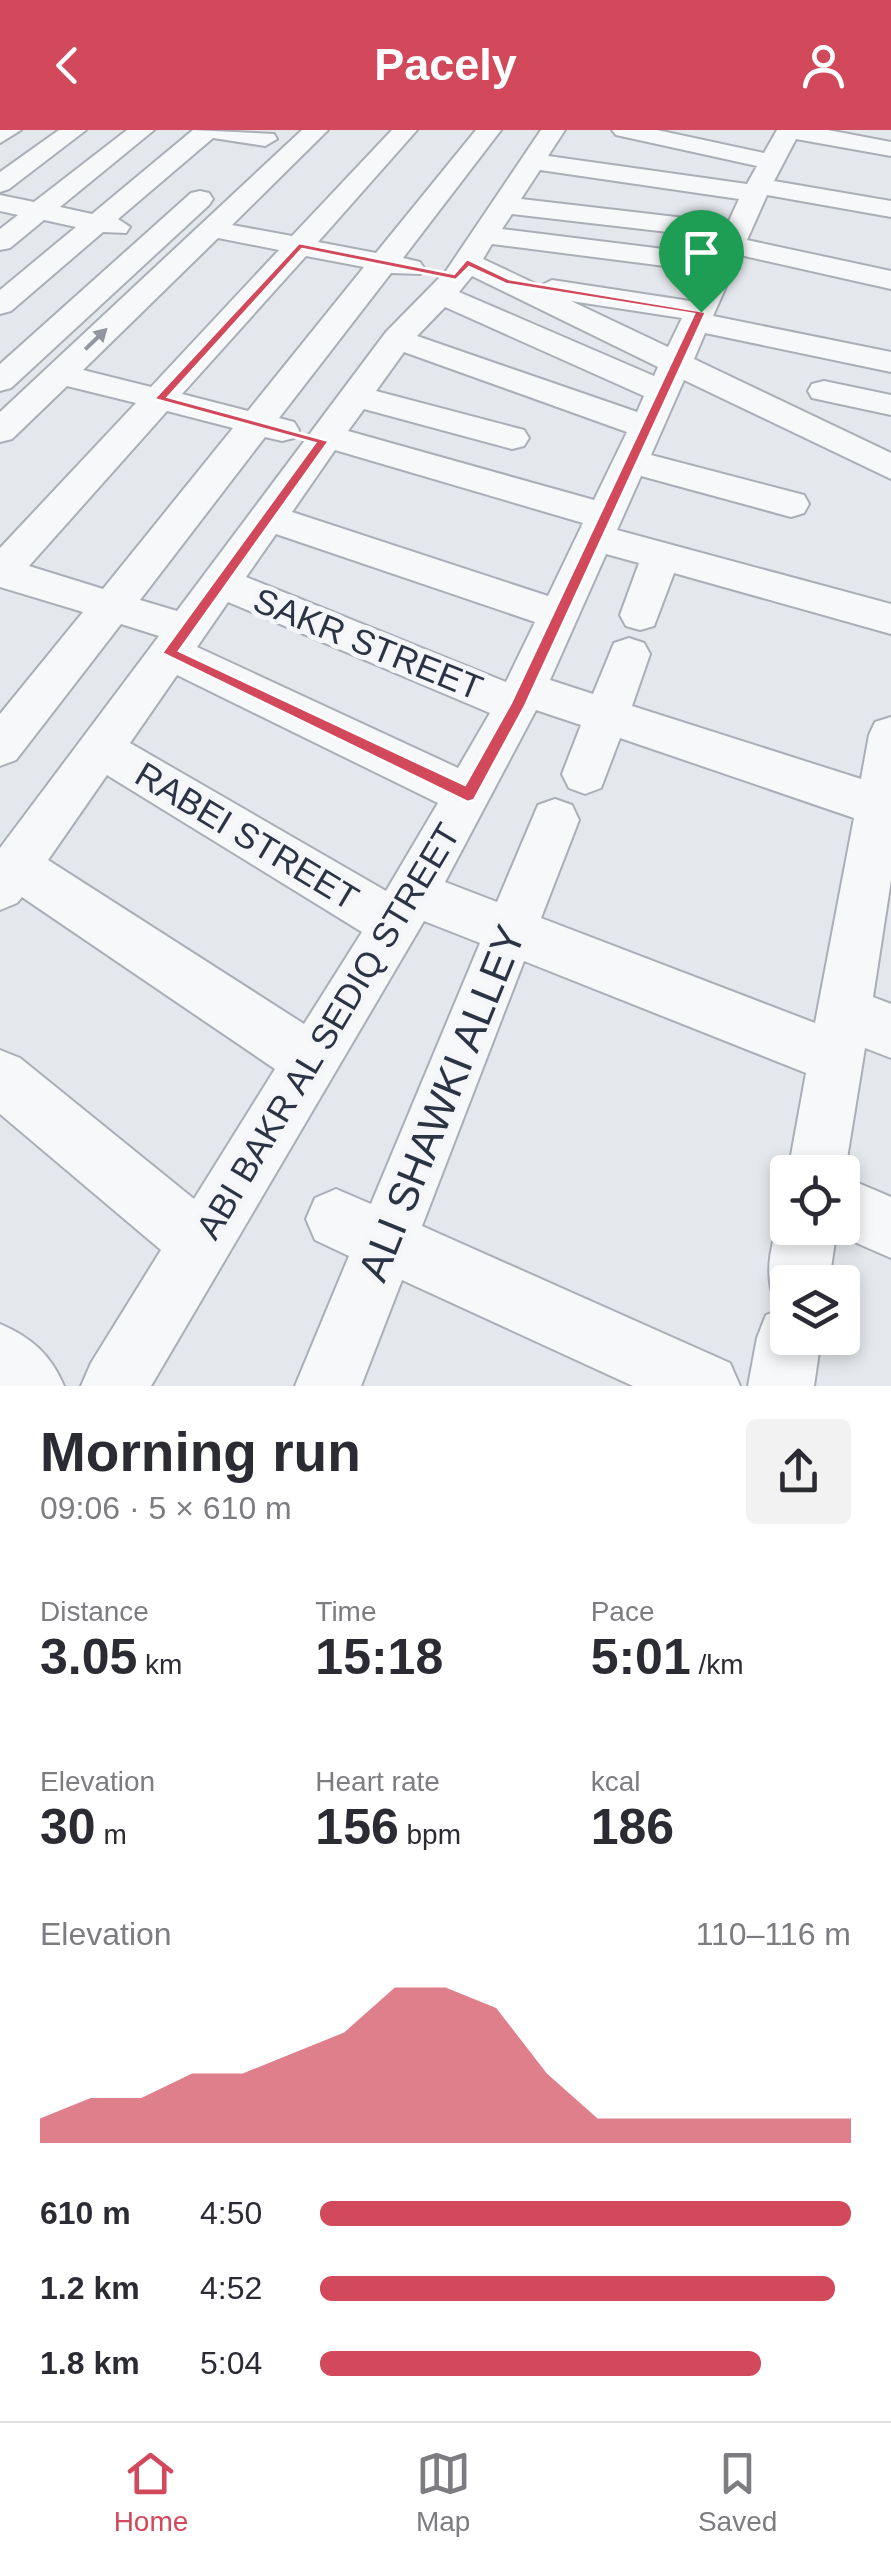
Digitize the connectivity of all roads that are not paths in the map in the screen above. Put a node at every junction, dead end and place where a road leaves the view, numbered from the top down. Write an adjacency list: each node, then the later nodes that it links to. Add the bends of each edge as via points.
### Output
1 (74, 130): 16 (street)
2 (142, 130): 21 (street)
3 (209, 130): 8 (street); 22 (street)
4 (405, 130): 12 (street)
5 (489, 130): 13 (street)
6 (552, 130): 23 (street)
7 (624, 130): 10 (street)
8 (270, 134): 14 (street)
9 (310, 136): 12 (street); 25 (street)
10 (682, 140): 15 (street); 18 (street)
11 (891, 149): 18 (street)
12 (382, 155): 13 (street); 27 (street)
13 (439, 165): 23 (street); 28 (street)
14 (222, 178): 17 (street); 24 (street)
15 (665, 180): 18 (street); 23 (street)
16 (0, 184)
17 (171, 184)
18 (752, 202): 20 (street); 23 (street); 29 (street); 32 (street, ABI BAKR AL SEDIQ STREET)
19 (0, 203): 21 (street)
20 (891, 210)
21 (39, 211): 22 (street); 26 (street)
22 (98, 223): 24 (street); 31 (street)
23 (486, 231): 28 (street); 30 (street); 33 (street); 41 (street)
24 (160, 236): 25 (street); 35 (street)
25 (204, 236): 27 (street); 36 (street, one-way to 25)
26 (0, 242)
27 (299, 246): 28 (street); 39 (street)
28 (384, 263): 42 (street)
29 (891, 280)
30 (506, 281): 32 (street); 41 (street)
31 (0, 305)
32 (698, 317): 34 (street); 41 (street, ABI BAKR AL SEDIQ STREET)
33 (397, 339): 38 (street); 41 (street)
34 (891, 362)
35 (7, 366)
36 (60, 374): 39 (street); 43 (street)
37 (824, 390): 40 (street)
38 (356, 396): 44 (street); 45 (street)
39 (160, 399): 42 (street); 51 (street)
40 (891, 404)
41 (655, 411): 46 (street); 47 (street); 49 (street, ABI BAKR AL SEDIQ STREET)
42 (256, 424): 45 (street); 53 (street)
43 (0, 431)
44 (512, 438)
45 (324, 439): 48 (street); 49 (street)
46 (891, 467)
47 (792, 504)
48 (267, 517): 52 (street); 54 (street)
49 (599, 526): 50 (street); 54 (street, ABI BAKR AL SEDIQ STREET)
50 (661, 556): 55 (street); 58 (street)
51 (0, 572): 53 (street)
52 (220, 582): 56 (street); 57 (street, SAKR STREET)
53 (112, 606): 56 (street); 60 (street)
54 (559, 615): 57 (street, ABI BAKR AL SEDIQ STREET)
55 (891, 619)
56 (178, 641): 61 (street); 63 (street)
57 (521, 697): 58 (street, SAKR STREET); 63 (street, ABI BAKR AL SEDIQ STREET)
58 (606, 716): 62 (street); 64 (street, SAKR STREET)
59 (891, 737): 64 (street)
60 (0, 747)
61 (100, 748): 67 (street); 68 (street, RABEI STREET)
62 (585, 774)
63 (468, 795): 68 (street, ABI BAKR AL SEDIQ STREET)
64 (880, 806): 66 (street)
65 (555, 820): 69 (street, ALI SHAWKI ALLEY)
66 (881, 863): 70 (street)
67 (8, 877): 71 (street)
68 (404, 908): 69 (street, RABEI STREET); 71 (street, ABI BAKR AL SEDIQ STREET)
69 (510, 931): 70 (street, RABEI STREET); 76 (street, ALI SHAWKI ALLEY)
70 (857, 1034): 73 (street)
71 (313, 1062): 77 (street, ABI BAKR AL SEDIQ STREET)
72 (0, 1078): 77 (street)
73 (822, 1155)
74 (860, 1214): 75 (street)
75 (891, 1228)
76 (361, 1230): 82 (street, ALI SHAWKI ALLEY); 83 (street)
77 (201, 1244): 81 (street, ABI BAKR AL SEDIQ STREET)
78 (786, 1355): 84 (street)
79 (0, 1357): 80 (street)
80 (31, 1386)
81 (114, 1386)
82 (328, 1386)
83 (706, 1386)
84 (781, 1386)

